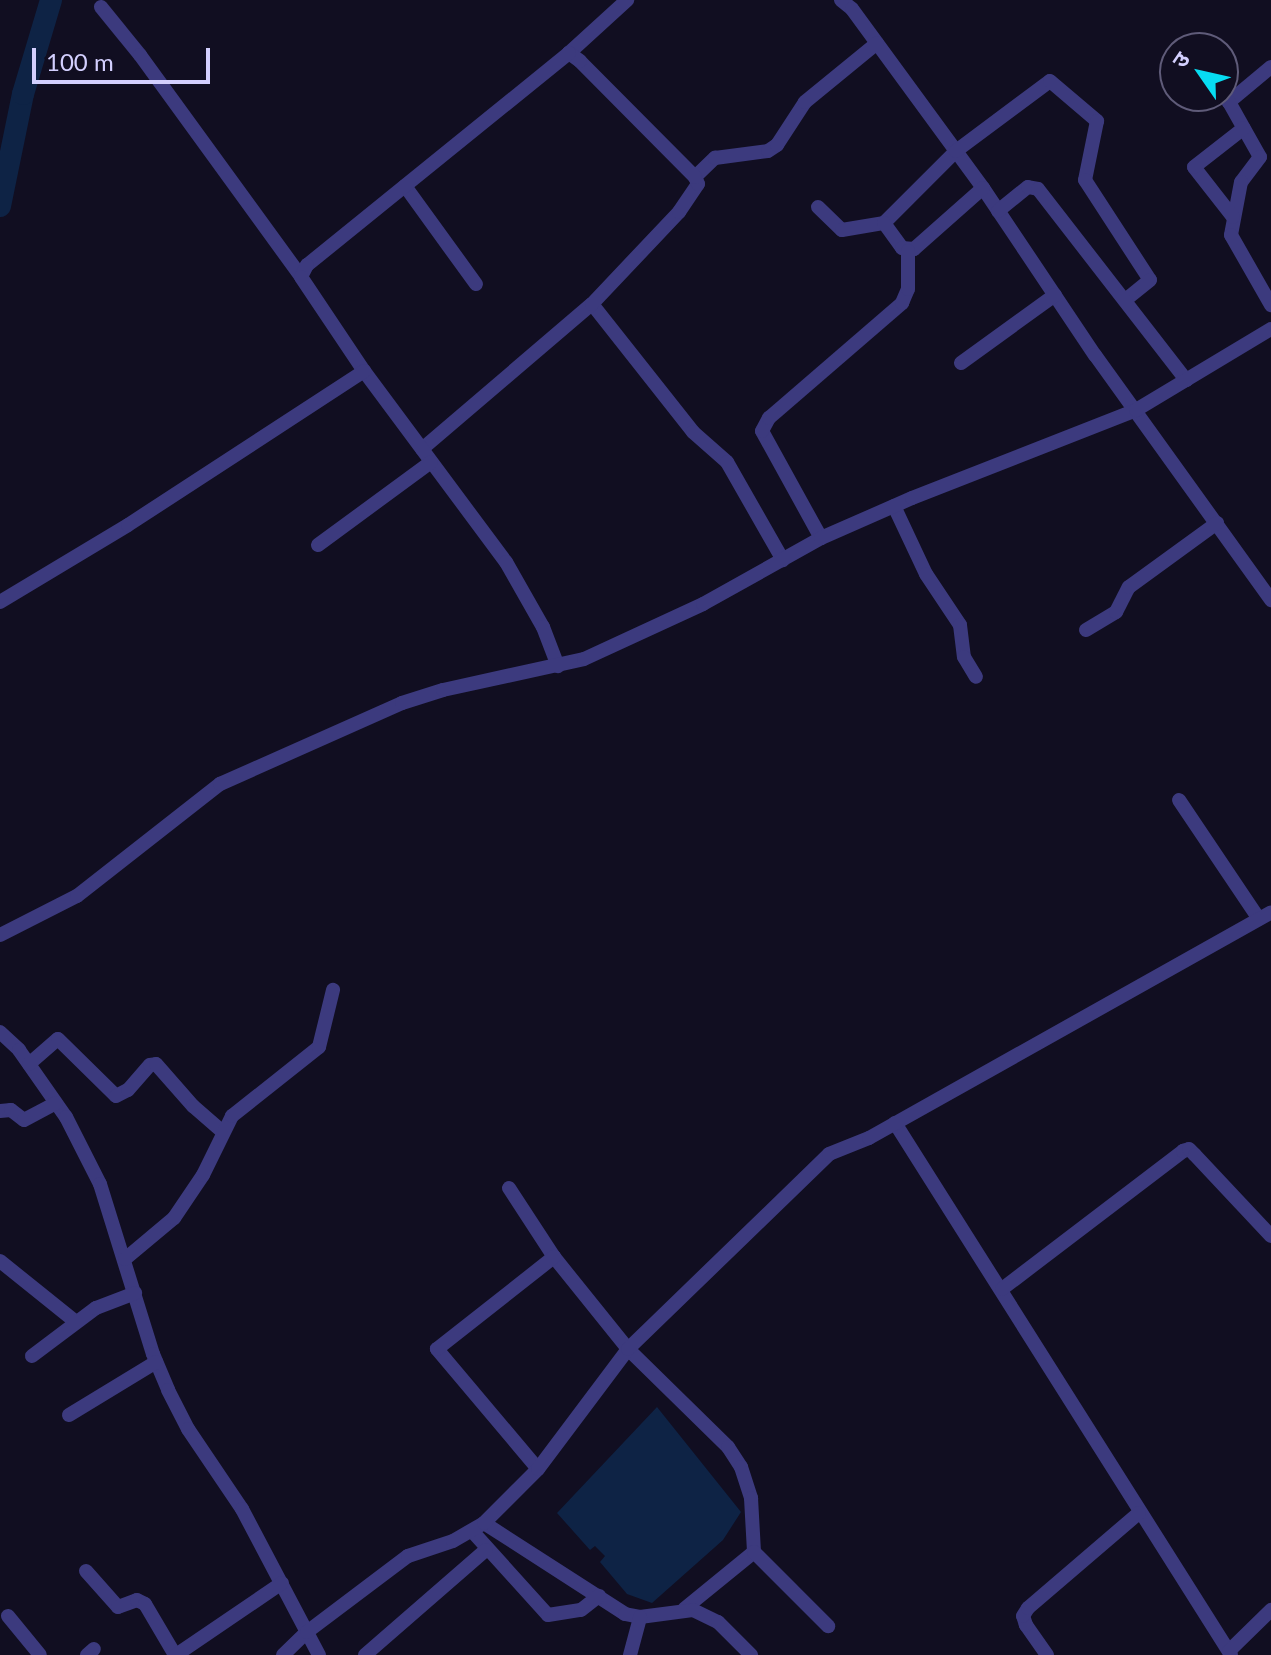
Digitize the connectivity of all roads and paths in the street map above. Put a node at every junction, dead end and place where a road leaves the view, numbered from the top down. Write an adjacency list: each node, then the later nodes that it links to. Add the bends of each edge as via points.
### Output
1 (627, 0): 5 (street)
2 (841, 0): 4 (street)
3 (101, 7): 19 (street)
4 (877, 43): 8 (street); 11 (street, via 805,102 777,145 768,151 715,158)
5 (569, 53): 11 (street); 12 (street)
6 (1271, 67): 7 (street, via 1229,102)
7 (1244, 128): 9 (street); 16 (street, via 1194,167)
8 (956, 151): 13 (street); 17 (street); 22 (street, via 1050,81 1094,116 1099,127 1085,180 1150,280)
9 (1260, 157): 10 (street); 16 (street, via 1244,175)
10 (1271, 170)
11 (695, 177): 23 (street, via 698,184 679,212)
12 (405, 186): 19 (street, via 307,265); 20 (street)
13 (983, 188): 15 (street); 18 (street)
14 (818, 207): 17 (street, via 842,230)
15 (998, 211): 21 (street); 22 (street, via 1028,187 1038,189)
16 (1233, 217): 24 (street, via 1231,235)
17 (884, 223): 18 (street)
18 (908, 251): 34 (street, via 908,289 902,303 769,418 762,431)
19 (301, 277): 27 (street)
20 (476, 284)
21 (1055, 295): 26 (street); 29 (street)
22 (1125, 300): 28 (street)
23 (592, 304): 30 (street); 36 (street, via 693,432 727,462)
24 (1271, 305)
25 (1271, 329): 28 (street)
26 (961, 363)
27 (364, 371): 30 (street); 38 (street)
28 (1186, 380): 29 (street)
29 (1136, 410): 32 (street); 33 (street)
30 (422, 449): 31 (street)
31 (431, 462): 35 (street); 40 (street, via 521,585)
32 (894, 506): 34 (street); 41 (street, via 926,574 960,625 964,657)
33 (1217, 523): 37 (street); 39 (street, via 1129,587 1116,612)
34 (821, 538): 36 (street)
35 (318, 545)
36 (783, 560): 40 (street, via 703,604)
37 (1271, 600)
38 (0, 602)
39 (1086, 630)
40 (558, 666): 44 (street, via 402,703 220,784 77,896)
41 (976, 677)
42 (1179, 800): 43 (street)
43 (1265, 916): 50 (street)
44 (0, 935)
45 (333, 990): 51 (street, via 319,1047 232,1116)
46 (0, 1032): 47 (street)
47 (29, 1064): 48 (street); 51 (street, via 58,1039 116,1096 156,1064)
48 (56, 1103): 49 (street, via 24,1120 11,1110); 55 (street, via 100,1184)
49 (0, 1111)
50 (895, 1123): 57 (street); 60 (street, via 829,1154)
51 (223, 1132): 55 (street, via 174,1218)
52 (509, 1188): 54 (street)
53 (1271, 1236): 57 (street, via 1189,1149)
54 (554, 1257): 60 (street); 64 (street, via 437,1349)
55 (125, 1259): 58 (street)
56 (0, 1261): 59 (street)
57 (1002, 1289): 65 (street)
58 (135, 1293): 59 (street); 62 (street)
59 (76, 1322): 61 (street)
60 (628, 1349): 64 (street); 68 (street, via 736,1456 751,1498)
61 (32, 1356)
62 (156, 1362): 63 (street); 70 (street, via 188,1429 242,1509)
63 (69, 1415)
64 (538, 1469): 66 (street)
65 (1139, 1513): 78 (street); 86 (street, via 1028,1608 1023,1616 1026,1625)
66 (478, 1527): 67 (street); 71 (street); 77 (street, via 408,1556)
67 (486, 1550): 71 (street, via 548,1615 581,1610); 83 (street)
68 (754, 1552): 72 (street); 76 (street)
69 (86, 1571): 80 (street, via 118,1607 137,1600 145,1604)
70 (282, 1583): 77 (street); 80 (street)
71 (599, 1596): 75 (street, via 625,1614)
72 (684, 1609): 75 (street); 85 (street, via 718,1622)
73 (1271, 1610): 78 (street)
74 (8, 1616): 79 (street)
75 (640, 1617): 84 (street)
76 (828, 1626)
77 (307, 1632): 81 (street); 82 (street)
78 (1230, 1653)
79 (40, 1655)
80 (176, 1655)
81 (283, 1655)
82 (319, 1655)
83 (365, 1655)
84 (630, 1655)
85 (751, 1655)
86 (1047, 1655)

